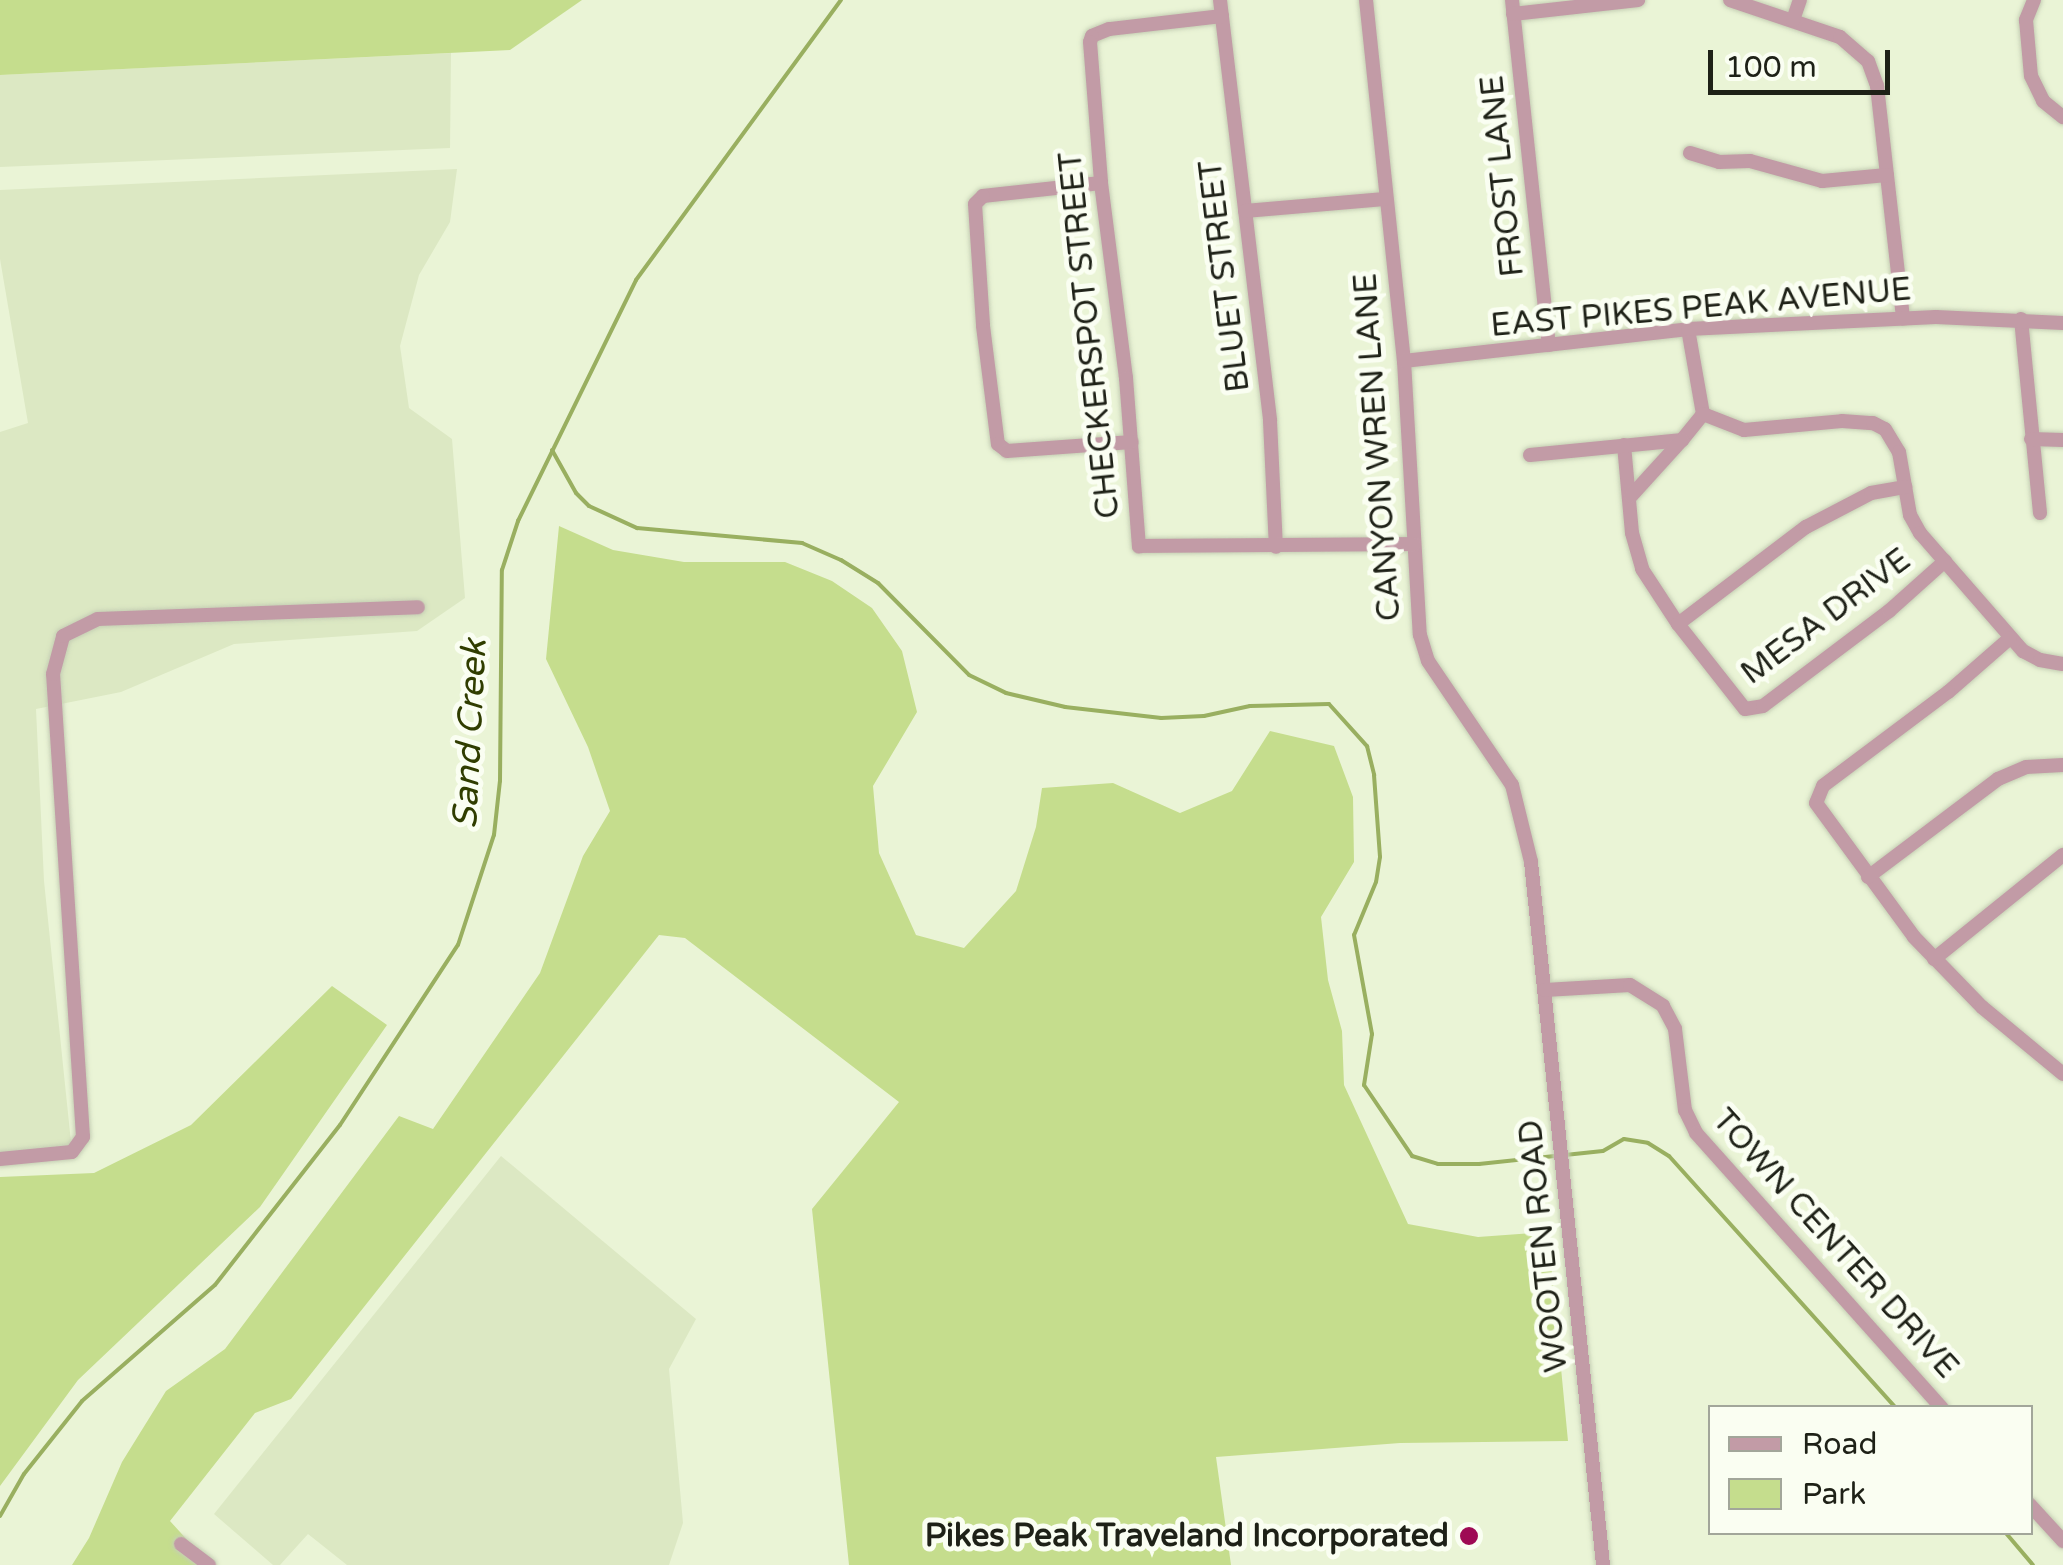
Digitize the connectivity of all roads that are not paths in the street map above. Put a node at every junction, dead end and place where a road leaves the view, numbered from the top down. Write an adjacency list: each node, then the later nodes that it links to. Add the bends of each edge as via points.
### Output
1 (1366, 0): 13 (street, CANYON WREN LANE)
2 (1638, 0): 6 (street)
3 (1730, 0): 8 (street)
4 (1800, 0): 8 (street)
5 (2034, 0): 9 (street, via 2026,20 2035,88)
6 (1512, 7): 19 (street, FROST LANE)
7 (1221, 8): 12 (street, CHECKERSPOT STREET, via 1092,36); 14 (street, BLUET STREET)
8 (1794, 20): 11 (street, via 1851,43 1868,61)
9 (2063, 117)
10 (1690, 153): 11 (street, via 1822,181)
11 (1887, 175): 15 (street)
12 (1102, 183): 25 (street, CHECKERSPOT STREET); 25 (street, via 983,196 975,204 984,326 998,444 1006,451)
13 (1384, 199): 14 (street); 20 (street, CANYON WREN LANE)
14 (1245, 211): 32 (street, BLUET STREET, via 1270,422)
15 (1904, 318): 16 (street, EAST PIKES PEAK AVENUE); 18 (street, EAST PIKES PEAK AVENUE)
16 (2020, 320): 17 (street, EAST PIKES PEAK AVENUE); 22 (street)
17 (2063, 324)
18 (1688, 330): 19 (street, EAST PIKES PEAK AVENUE); 21 (street)
19 (1549, 345): 20 (street, EAST PIKES PEAK AVENUE)
20 (1404, 361): 31 (street, CANYON WREN LANE)
21 (1703, 414): 23 (street); 28 (street, via 1744,430 1860,420 1889,424)
22 (2031, 439): 24 (street); 30 (street)
23 (1682, 440): 26 (street); 29 (street)
24 (2063, 440)
25 (1132, 442): 32 (street, CHECKERSPOT STREET, via 1139,546)
26 (1624, 445): 27 (street); 29 (street, MESA DRIVE)
27 (1530, 455)
28 (1905, 486): 33 (street, via 1914,524); 35 (street, via 1872,493 1806,527)
29 (1631, 496): 35 (street, MESA DRIVE, via 1642,569)
30 (2040, 513)
31 (1414, 544): 32 (street, CHECKERSPOT STREET); 41 (street, CANYON WREN LANE, via 1428,660 1512,786 1531,862)
32 (1276, 547)
33 (1945, 561): 35 (street, MESA DRIVE, via 1852,640 1755,709 1737,702); 36 (street)
34 (418, 607): 45 (street, via 98,619 63,636 53,674 84,1137 72,1152)
35 (1678, 624)
36 (2010, 638): 37 (street, via 2031,657); 40 (street, via 1818,793 1819,811)
37 (2063, 664)
38 (2063, 765): 40 (street, via 2026,766 1998,779)
39 (2063, 854): 42 (street)
40 (1868, 876): 42 (street)
41 (1536, 922): 43 (street, WOOTEN ROAD)
42 (1934, 959): 44 (street)
43 (1545, 990): 46 (street, TOWN CENTER DRIVE, via 1630,985 1664,1006 1674,1029 1684,1110 1696,1134); 51 (street, WOOTEN ROAD)
44 (2063, 1074)
45 (0, 1158)
46 (1939, 1405)
47 (2033, 1508): 48 (street)
48 (2063, 1541)
49 (181, 1544): 50 (street)
50 (209, 1565)
51 (1603, 1565)

